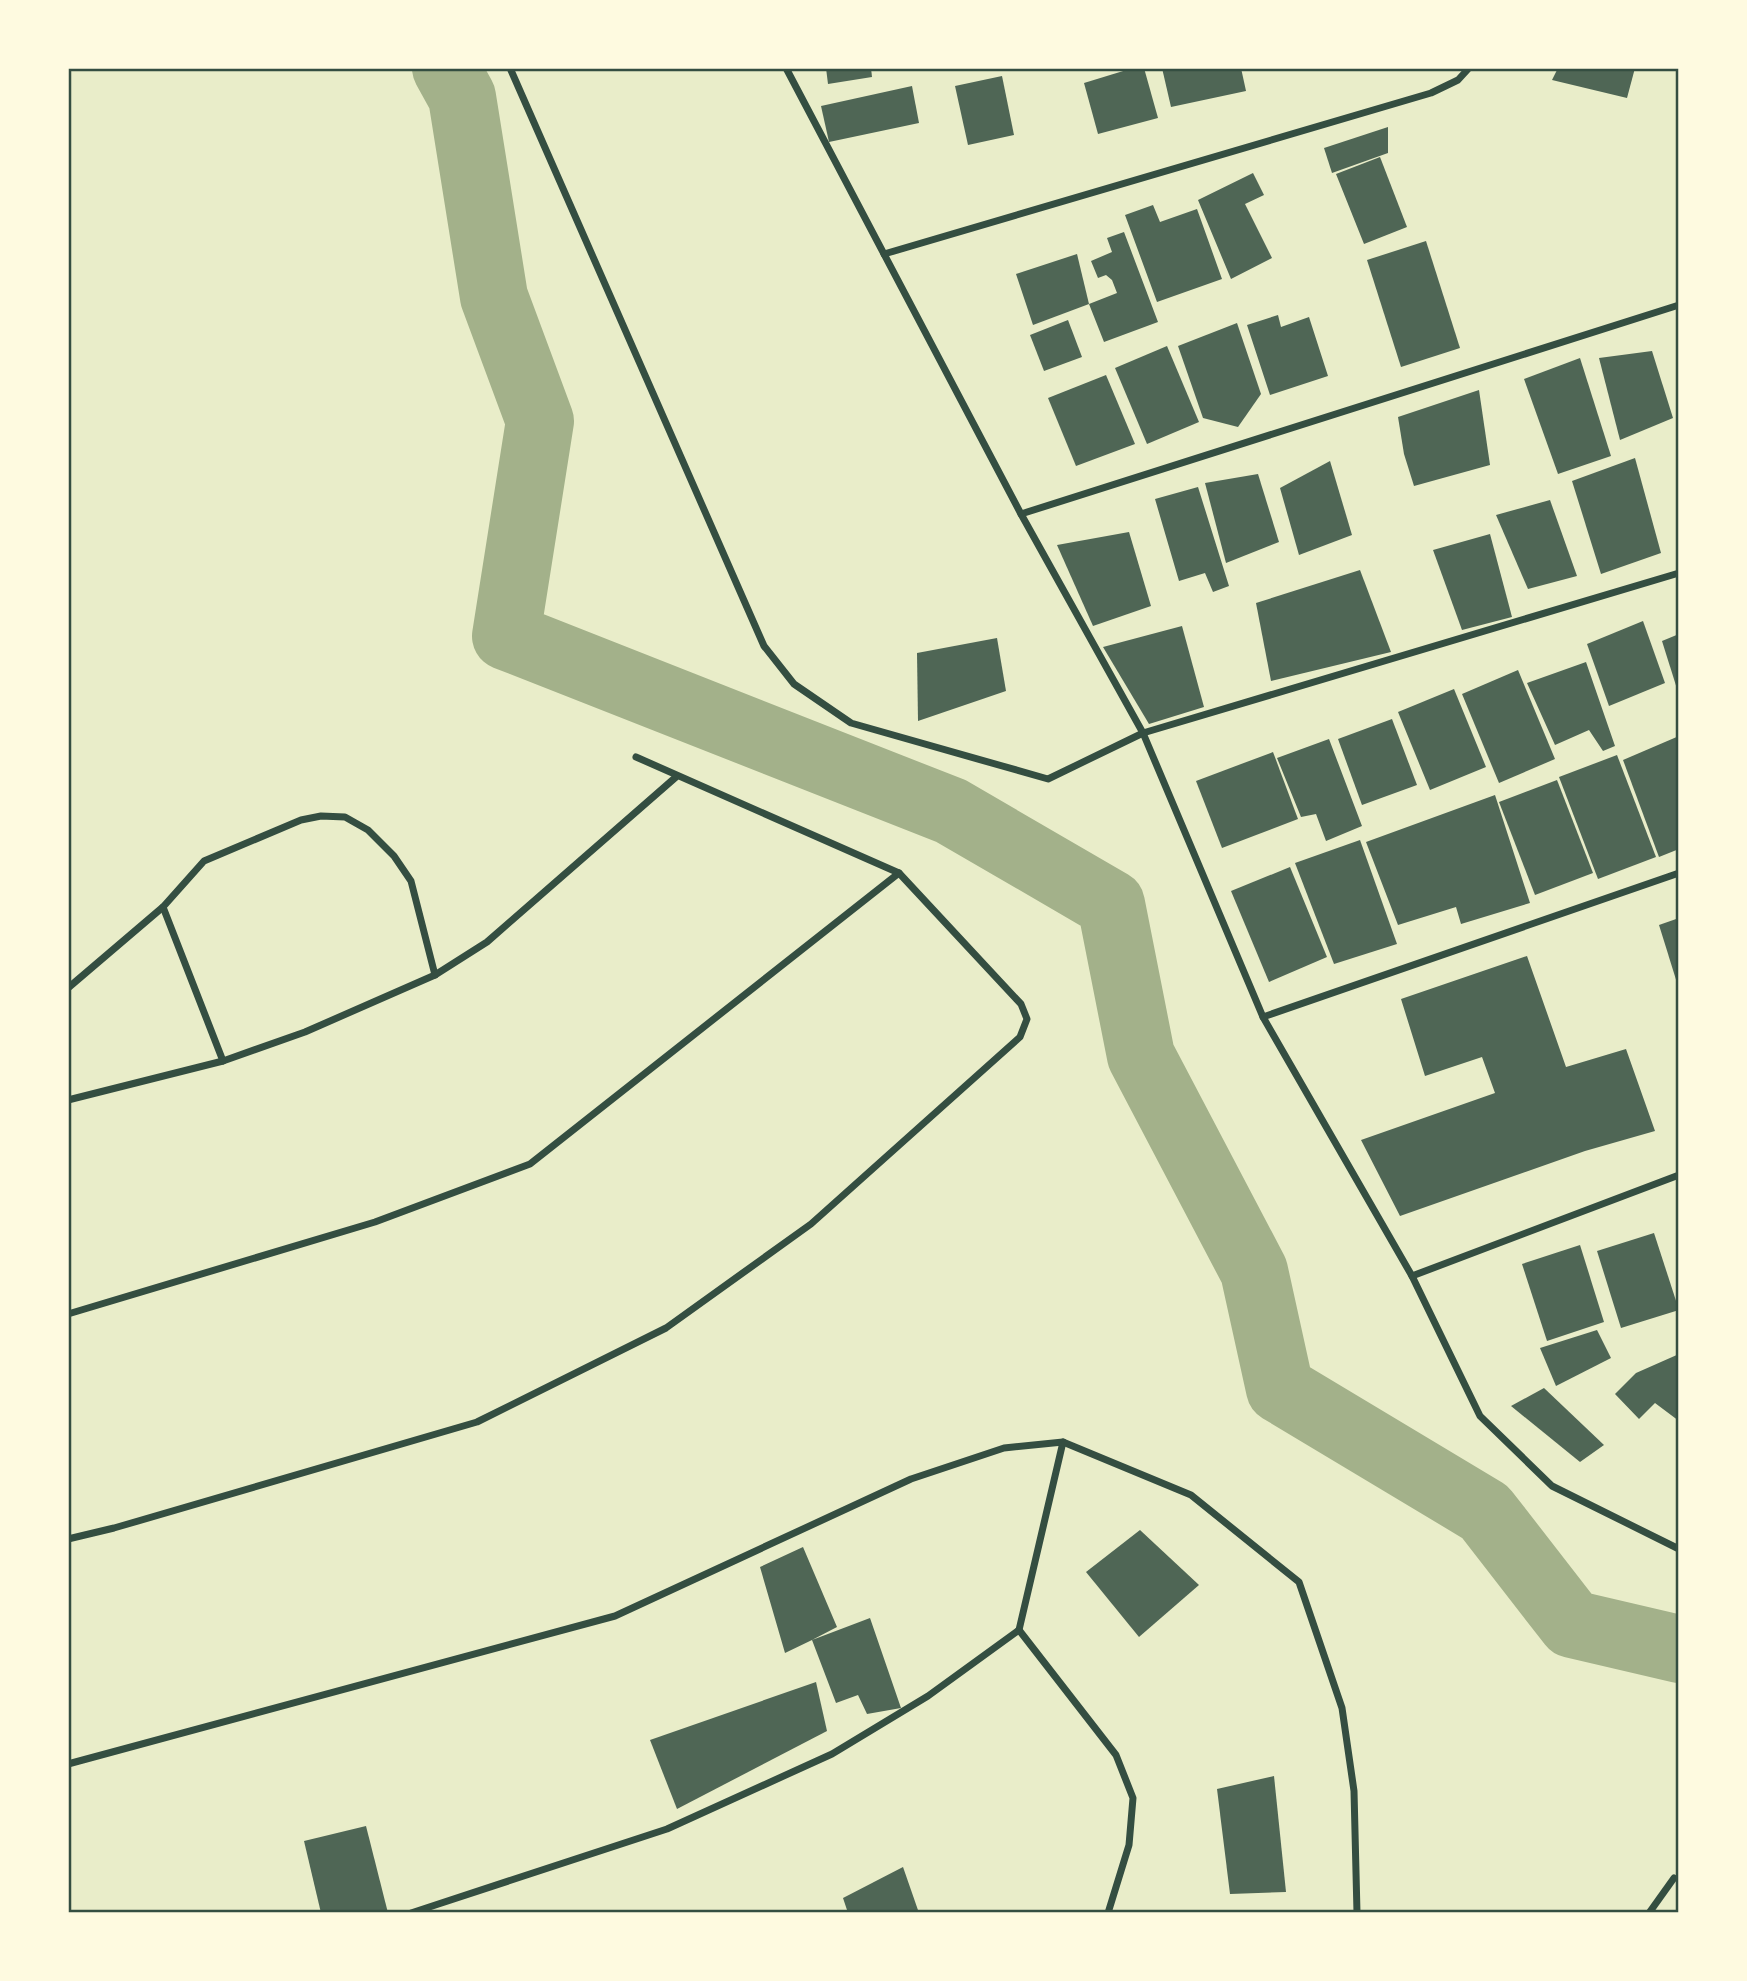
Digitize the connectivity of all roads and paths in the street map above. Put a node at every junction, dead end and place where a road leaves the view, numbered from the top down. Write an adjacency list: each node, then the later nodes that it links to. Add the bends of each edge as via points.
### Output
1 (510, 68): 8 (street, via 764,646 794,684 851,723 1048,779)
2 (786, 68): 4 (street)
3 (1469, 68): 4 (street, via 1458,80 1431,93)
4 (884, 254): 6 (street)
5 (1679, 305): 6 (street)
6 (1021, 514): 8 (street)
7 (1679, 573): 8 (street)
8 (1143, 733): 16 (street)
9 (636, 757): 10 (street)
10 (676, 777): 11 (street); 14 (street, via 487,942)
11 (899, 873): 21 (street, via 530,1164 375,1223); 23 (street, via 1021,1004 1027,1019 1020,1037 811,1224 666,1328 477,1422)
12 (1679, 873): 16 (street)
13 (163, 907): 14 (street, via 204,861 301,820 345,817 368,830 411,881); 15 (street); 17 (street)
14 (435, 975): 17 (street, via 305,1032)
15 (68, 988)
16 (1263, 1017): 20 (street)
17 (223, 1061): 18 (street)
18 (68, 1100)
19 (1679, 1175): 20 (street)
20 (1412, 1276): 24 (street, via 1480,1416 1552,1486)
21 (68, 1314)
22 (1062, 1442): 25 (street); 26 (street, via 1004,1448 911,1479 615,1616); 30 (street, via 1191,1495 1298,1583 1342,1709 1354,1791)
23 (68, 1539)
24 (1677, 1546)
25 (1019, 1630): 28 (street, via 928,1696 832,1754 667,1829); 29 (street, via 1116,1755 1133,1798 1129,1845)
26 (68, 1764)
27 (1674, 1878): 31 (street)
28 (411, 1913)
29 (1108, 1913)
30 (1357, 1913)
31 (1648, 1913)

